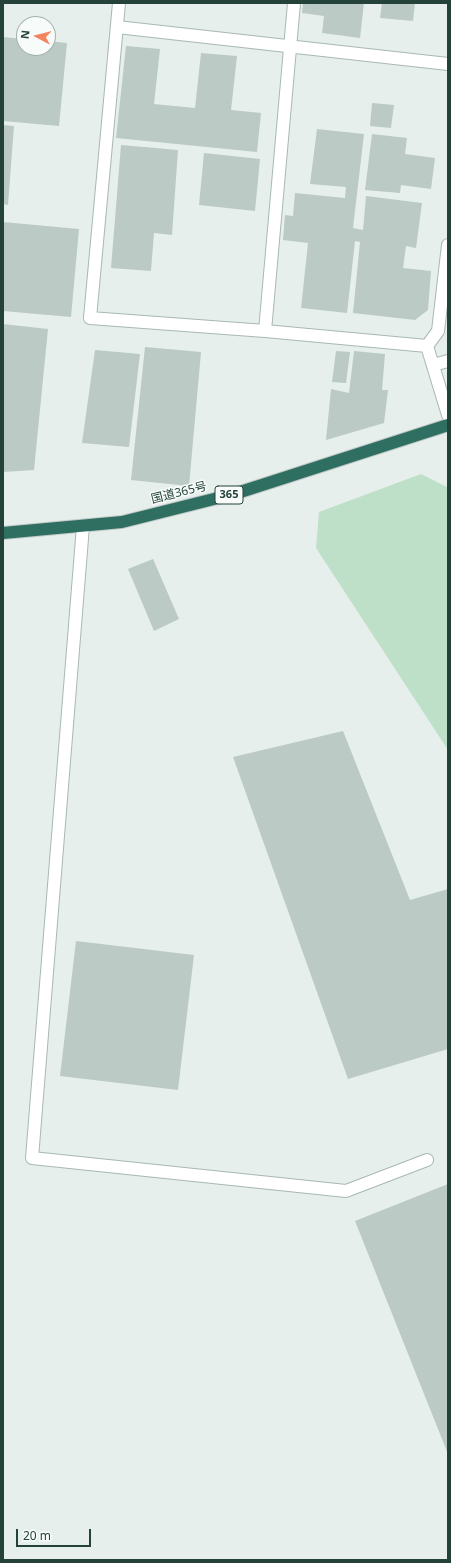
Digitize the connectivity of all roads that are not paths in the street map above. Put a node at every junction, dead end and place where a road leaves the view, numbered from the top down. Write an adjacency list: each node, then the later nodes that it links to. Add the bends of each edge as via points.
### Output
1 (119, 3): 3 (street)
2 (294, 3): 4 (street)
3 (117, 27): 4 (street); 7 (street, via 90,318)
4 (290, 46): 5 (street); 7 (street)
5 (448, 64)
6 (448, 245): 8 (street, via 438,331)
7 (265, 331): 8 (street)
8 (427, 346): 10 (street)
9 (448, 361): 10 (street)
10 (433, 365): 11 (street)
11 (448, 415)
12 (448, 425): 13 (highway, 国道365号 / 365, via 234,494 122,522)
13 (83, 526): 14 (highway, 国道365号 / 365); 15 (street, via 32,1158 346,1191)
14 (3, 533)
15 (427, 1160)

